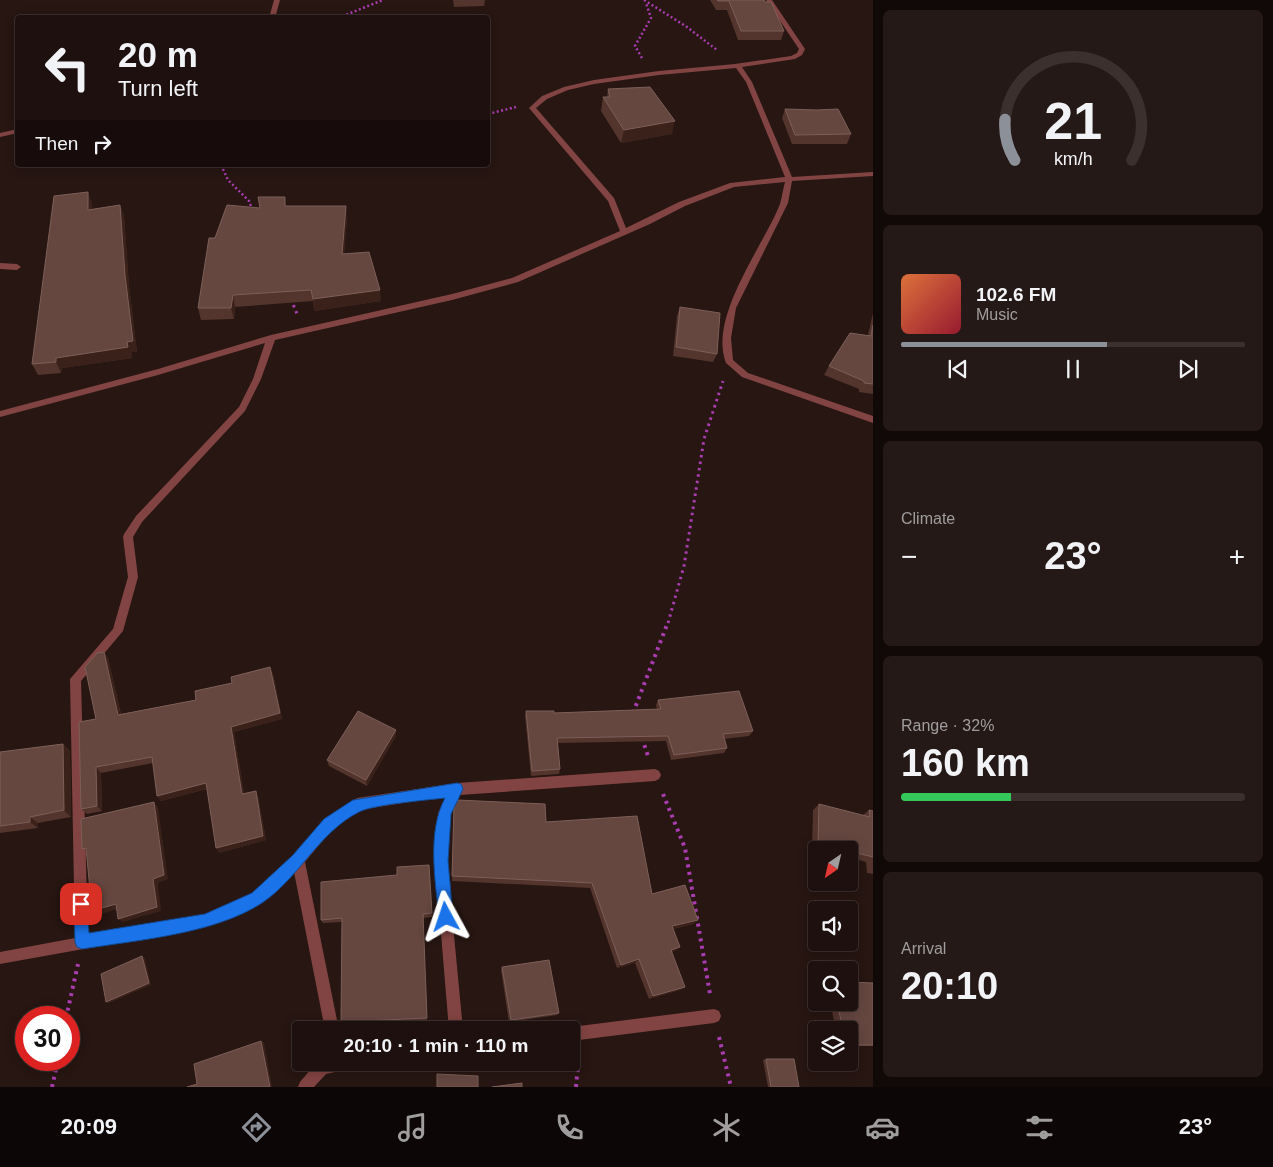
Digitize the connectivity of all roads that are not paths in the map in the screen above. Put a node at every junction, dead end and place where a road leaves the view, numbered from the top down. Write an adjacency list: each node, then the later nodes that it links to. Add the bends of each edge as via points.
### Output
1 (277, 0): 3 (street)
2 (769, 0): 4 (street, via 802,49 800,54)
3 (273, 15)
4 (738, 66): 8 (street, via 750,82); 9 (street, via 642,75 581,85 551,93 536,101 532,108 612,200)
5 (15, 132): 6 (street)
6 (0, 135)
7 (873, 174): 8 (street)
8 (789, 179): 9 (street, via 733,185 707,193); 14 (street, via 784,203 732,308 727,338 729,362 745,375)
9 (624, 232): 12 (street, via 515,280)
10 (0, 266): 11 (street)
11 (17, 267)
12 (271, 338): 13 (street); 18 (street, via 257,379 242,409 139,519 128,537 133,577 118,632 75,679)
13 (0, 414)
14 (873, 420)
15 (655, 775): 16 (street)
16 (457, 789): 17 (street, via 357,804 329,824); 22 (street, via 444,813 441,861)
17 (298, 860): 18 (street, via 257,898 206,921); 21 (street)
18 (82, 942): 19 (street)
19 (0, 958)
20 (714, 1016): 23 (street)
21 (330, 1021)
22 (455, 1021)
23 (580, 1033)
24 (318, 1071): 25 (street)
25 (305, 1087)

